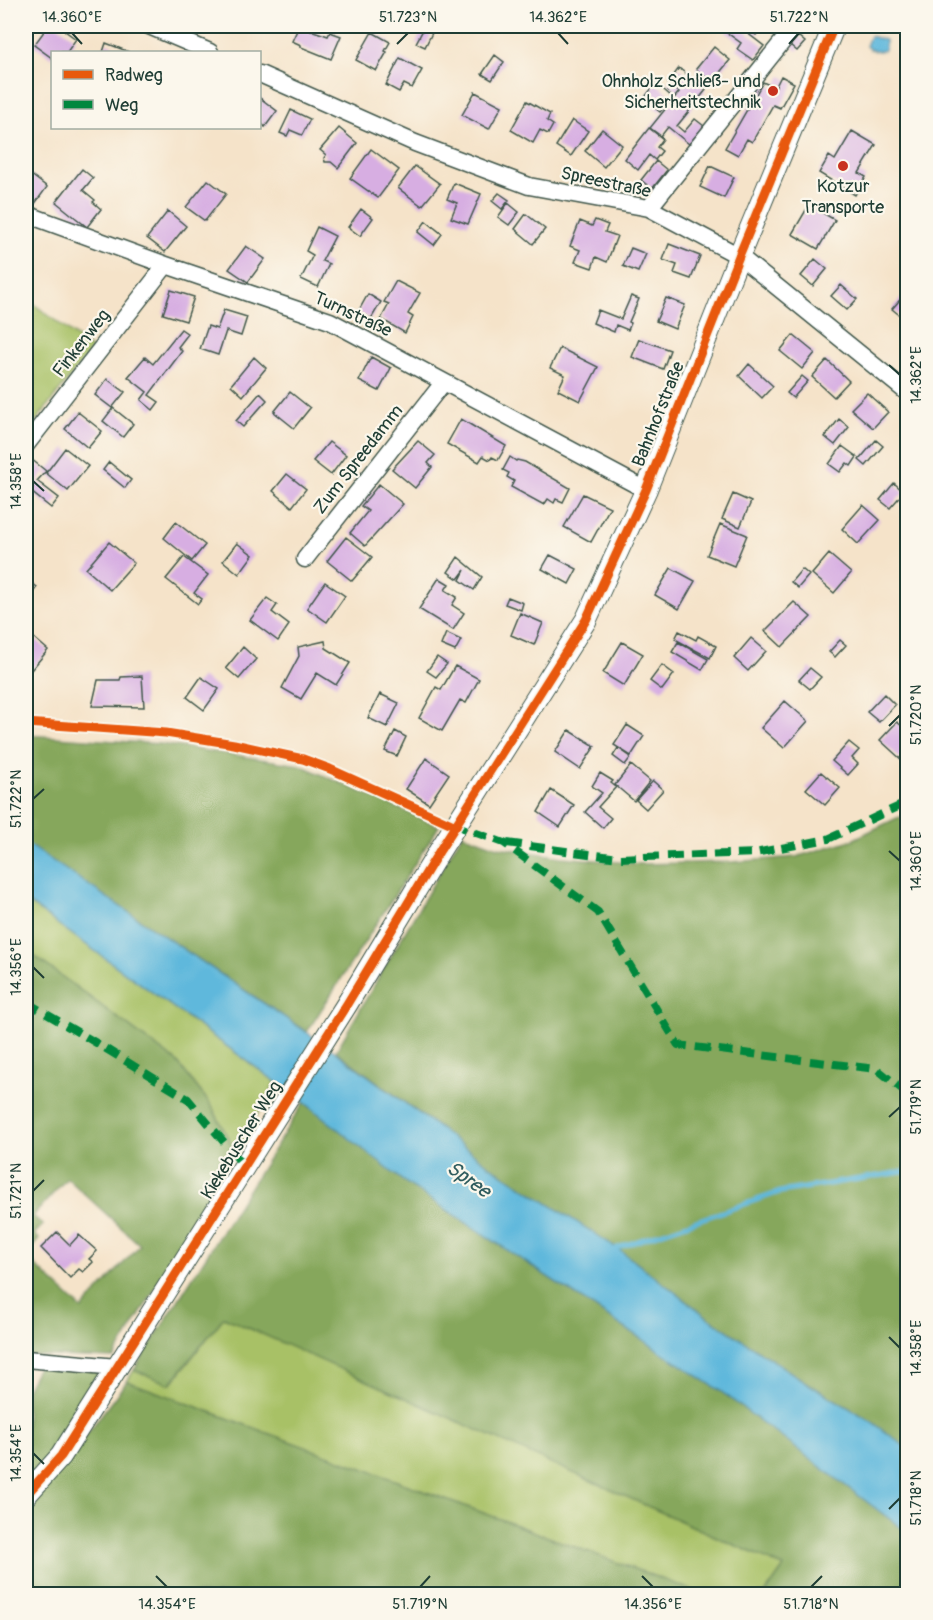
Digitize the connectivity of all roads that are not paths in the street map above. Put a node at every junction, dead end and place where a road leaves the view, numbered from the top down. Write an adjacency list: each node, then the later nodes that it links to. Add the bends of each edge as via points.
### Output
1 (149, 26): 4 (street)
2 (795, 26): 6 (street)
3 (834, 26): 8 (main road, Bahnhofstraße)
4 (208, 51)
5 (261, 75): 6 (street, Spreestraße, via 415,143 529,186)
6 (649, 208): 8 (street, Spreestraße)
7 (26, 214): 9 (street, Turnstraße)
8 (739, 256): 11 (street, Spreestraße); 13 (main road, Bahnhofstraße)
9 (166, 265): 10 (street, Turnstraße, via 330,321); 12 (street, Finkenweg)
10 (443, 383): 13 (street, Turnstraße); 14 (street, Zum Spreedamm)
11 (908, 393)
12 (26, 446)
13 (646, 490): 15 (main road, Bahnhofstraße, via 586,620)
14 (305, 559)
15 (475, 796): 17 (main road, Kiekebuscher Weg)
16 (26, 1359): 17 (street)
17 (117, 1367): 18 (main road, Kiekebuscher Weg, via 61,1456)
18 (26, 1495)

